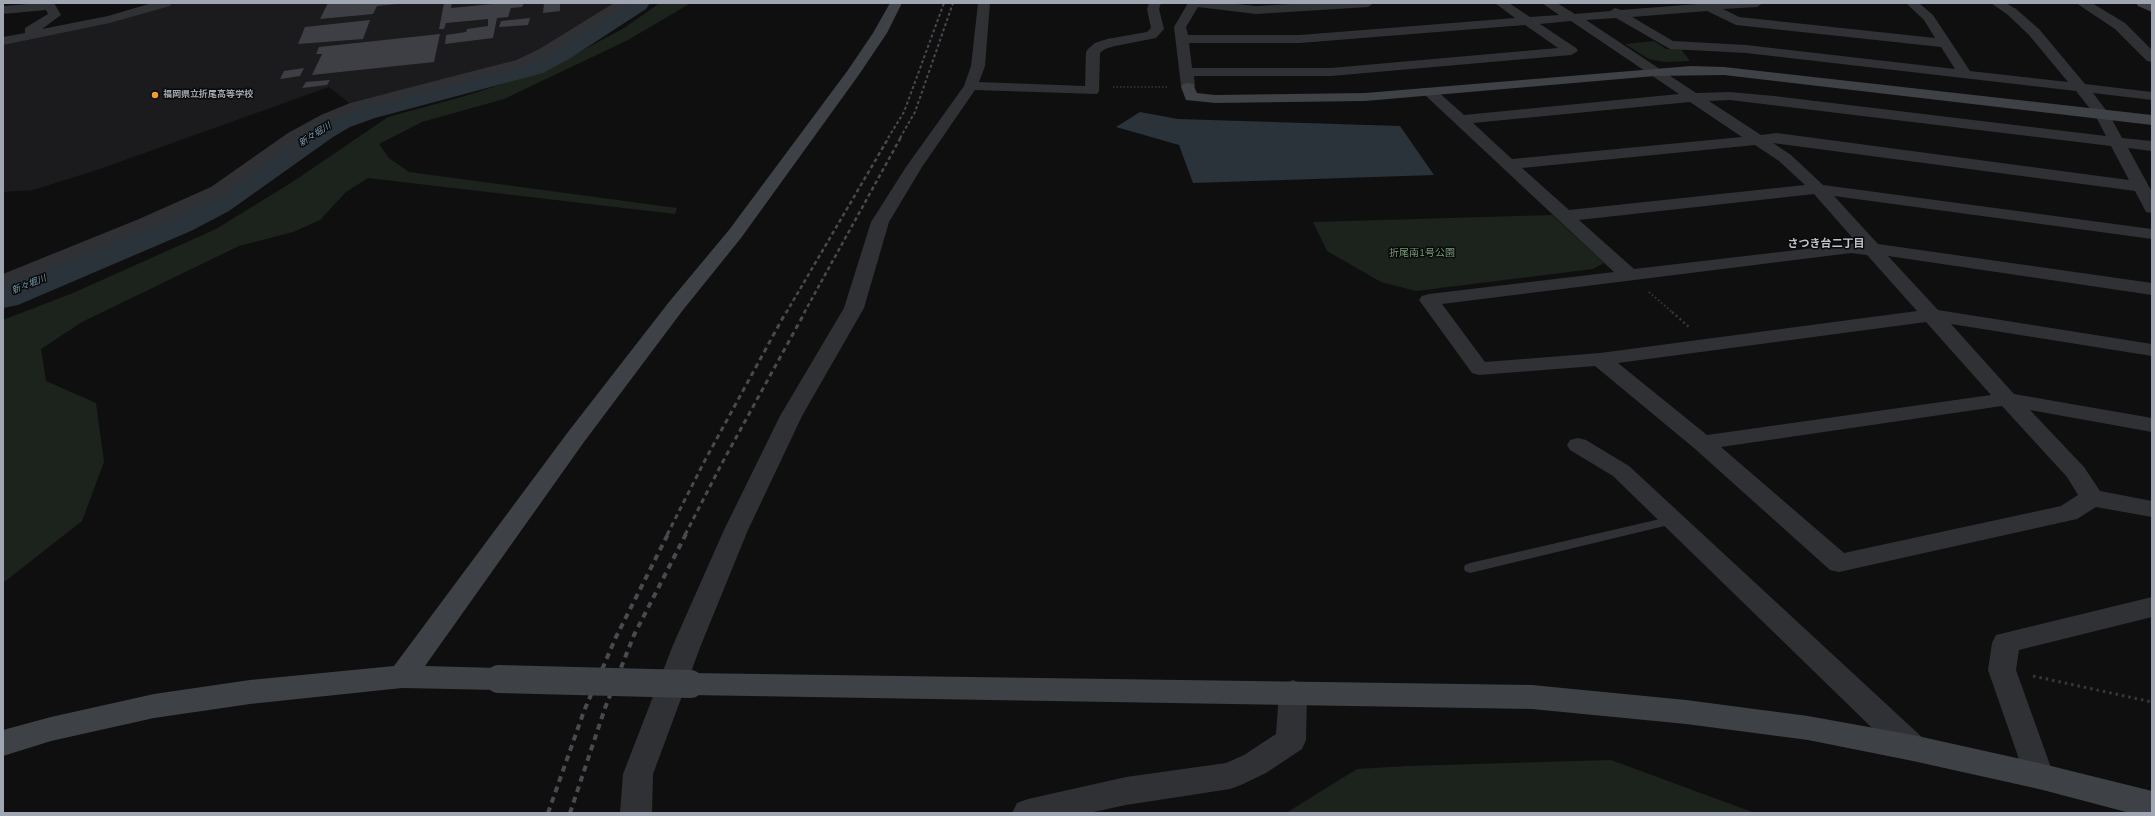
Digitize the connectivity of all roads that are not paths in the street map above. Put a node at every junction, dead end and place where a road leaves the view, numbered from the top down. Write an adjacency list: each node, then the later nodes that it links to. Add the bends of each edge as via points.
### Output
1 (166, 3): 22 (street, via 109,14)
2 (623, 3): 49 (street, via 546,51 521,63 354,106 326,118 293,136 216,191 145,223)
3 (896, 3): 63 (street, via 880,33 853,73 735,234 676,306 576,437)
4 (984, 3): 30 (street, via 978,66)
5 (1155, 3): 30 (street, via 1153,9 1158,29 1151,35 1112,42 1100,46 1093,52 1092,91)
6 (1194, 3): 7 (street, via 1256,10); 23 (street, via 1180,27)
7 (1368, 3)
8 (1501, 3): 21 (street)
9 (1548, 3): 20 (street)
10 (1602, 3): 19 (street)
11 (1757, 3): 16 (street)
12 (1912, 3): 25 (street, via 1929,18)
13 (1997, 3): 31 (street, via 2012,12 2034,32)
14 (2082, 3): 26 (street, via 2120,26)
15 (2142, 3): 17 (street)
16 (1709, 7): 19 (street); 25 (street, via 1736,21)
17 (2152, 8)
18 (3, 10): 22 (street, via 50,6 55,15)
19 (1619, 14): 20 (street); 29 (street, via 1670,45 1746,50)
20 (1574, 18): 21 (street); 28 (street)
21 (1528, 21): 23 (street, via 1300,39); 27 (street, via 1571,51 1331,72)
22 (20, 37): 24 (street)
23 (1182, 39): 27 (street)
24 (3, 41)
25 (1944, 43): 29 (street)
26 (2152, 58)
27 (1187, 72): 32 (street, via 1191,97 1310,98)
28 (1655, 72): 32 (street); 34 (street); 35 (street, via 1691,70 1765,74)
29 (1965, 74): 31 (street)
30 (971, 86): 69 (street, via 914,166 880,222 854,308 791,416 736,530 687,645 638,774)
31 (2079, 88): 33 (street); 35 (street)
32 (1431, 93): 36 (street)
33 (2152, 96)
34 (1695, 97): 36 (street); 38 (street); 39 (street, via 1730,96 1774,100)
35 (2102, 114): 37 (street); 39 (street)
36 (1460, 120): 41 (street)
37 (2152, 120)
38 (1757, 138): 41 (street); 42 (street, via 1777,138); 43 (street, via 1786,158)
39 (2117, 141): 40 (street); 42 (street)
40 (2152, 146)
41 (1508, 164): 45 (street)
42 (2141, 187): 44 (street)
43 (1818, 189): 45 (street); 46 (street); 47 (street)
44 (2152, 208)
45 (1565, 216): 48 (street)
46 (2152, 234)
47 (1870, 249): 48 (street, via 1851,248); 50 (street); 51 (street)
48 (1629, 275): 53 (street, via 1428,300 1479,369)
49 (3, 280)
50 (2152, 289)
51 (1931, 314): 52 (street); 53 (street); 54 (street)
52 (2152, 350)
53 (1600, 359): 56 (street)
54 (2007, 399): 55 (street); 56 (street); 58 (street, via 2076,472)
55 (2152, 425)
56 (1702, 444): 58 (street, via 1839,563 2068,513)
57 (1578, 445): 60 (street, via 1621,471)
58 (2092, 498): 59 (street)
59 (2152, 509)
60 (1674, 520): 61 (lane); 66 (street)
61 (1470, 568)
62 (2152, 607): 67 (street, via 2006,643 2002,670)
63 (402, 677): 64 (street, bridge, via 690,684); 65 (street, via 250,692 154,706 51,729)
64 (1292, 692): 66 (street, via 1532,697 1686,712 1808,728); 70 (street, via 1291,740 1255,764 1230,776 1126,791)
65 (3, 743)
66 (1913, 748): 67 (street)
67 (2039, 776): 68 (street)
68 (2152, 805)
69 (636, 813)
70 (1028, 813)

